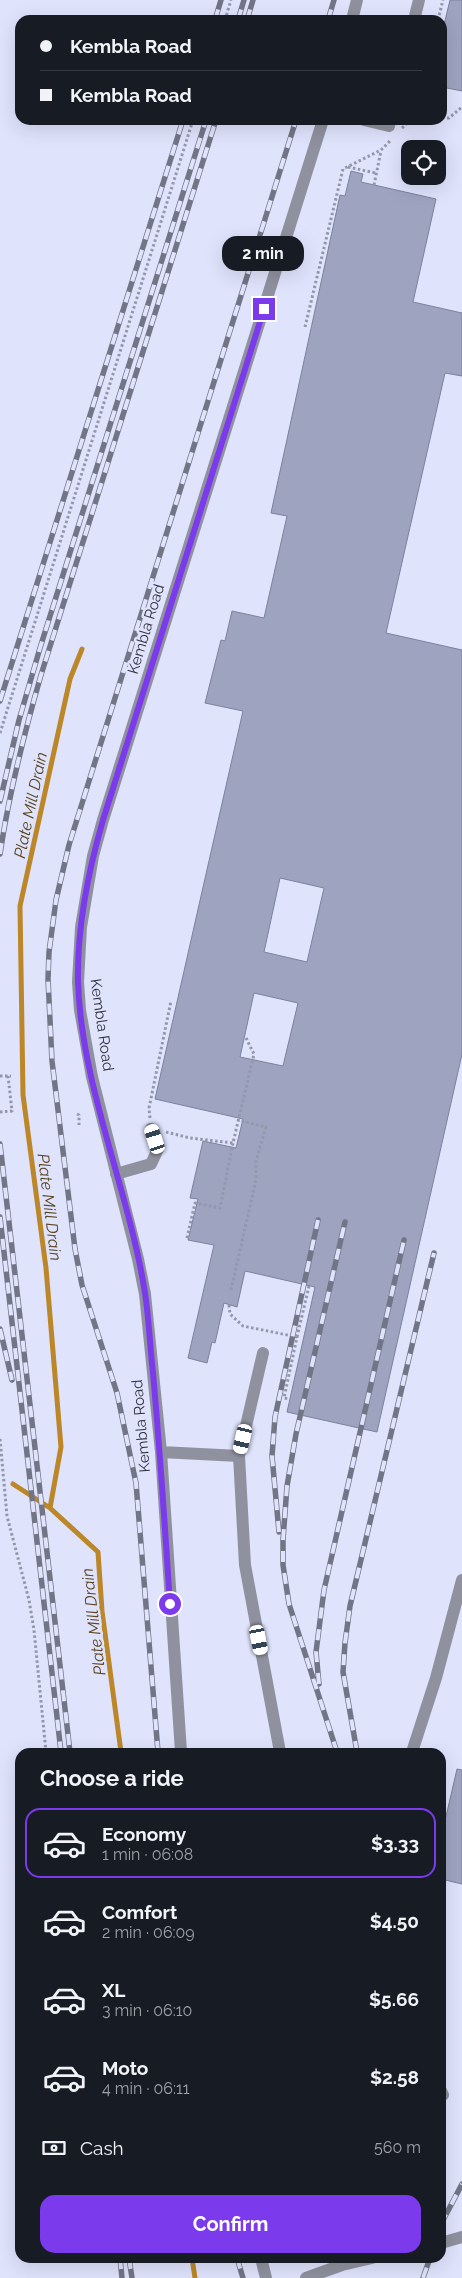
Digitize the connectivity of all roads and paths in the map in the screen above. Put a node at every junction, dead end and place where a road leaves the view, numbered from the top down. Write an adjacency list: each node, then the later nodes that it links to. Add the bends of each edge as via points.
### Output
1 (231, 0): 5 (path)
2 (357, 0): 6 (street)
3 (419, 0): 7 (street)
4 (443, 0): 8 (path)
5 (226, 15)
6 (353, 15)
7 (415, 15)
8 (439, 15)
9 (462, 108): 10 (path)
10 (447, 118)
11 (191, 125): 21 (path)
12 (321, 125): 31 (street, Kembla Road, via 93,856 81,927 80,1010 92,1077)
13 (406, 125): 14 (path)
14 (399, 132)
15 (393, 138): 16 (path)
16 (381, 150): 17 (path); 18 (path)
17 (347, 166): 18 (path); 20 (path, via 343,169)
18 (376, 173): 19 (path)
19 (374, 185)
20 (305, 327)
21 (0, 733)
22 (171, 1001): 29 (path, via 147,1108)
23 (246, 1038): 27 (path, via 254,1054)
24 (0, 1076): 25 (path, via 9,1076 12,1110)
25 (0, 1112)
26 (77, 1114): 28 (path)
27 (238, 1120): 30 (path); 34 (path, via 266,1127 256,1161 256,1180)
28 (79, 1125)
29 (152, 1129): 30 (path); 31 (street, via 158,1149 152,1164)
30 (233, 1143): 32 (path, via 220,1208 195,1203)
31 (116, 1174): 38 (street, Kembla Road, via 145,1294)
32 (187, 1238)
33 (310, 1286): 35 (path)
34 (231, 1290)
35 (297, 1337)
36 (263, 1353): 39 (street)
37 (0, 1439): 41 (path, via 7,1516 32,1620)
38 (161, 1452): 39 (street); 42 (street, Kembla Road)
39 (239, 1456): 43 (street, via 244,1565)
40 (462, 1580): 44 (street)
41 (46, 1748)
42 (181, 1748)
43 (279, 1748)
44 (413, 1748)
45 (462, 2237): 46 (street)
46 (446, 2242)
47 (262, 2263): 49 (street)
48 (351, 2263): 50 (street)
49 (266, 2278)
50 (306, 2278)

